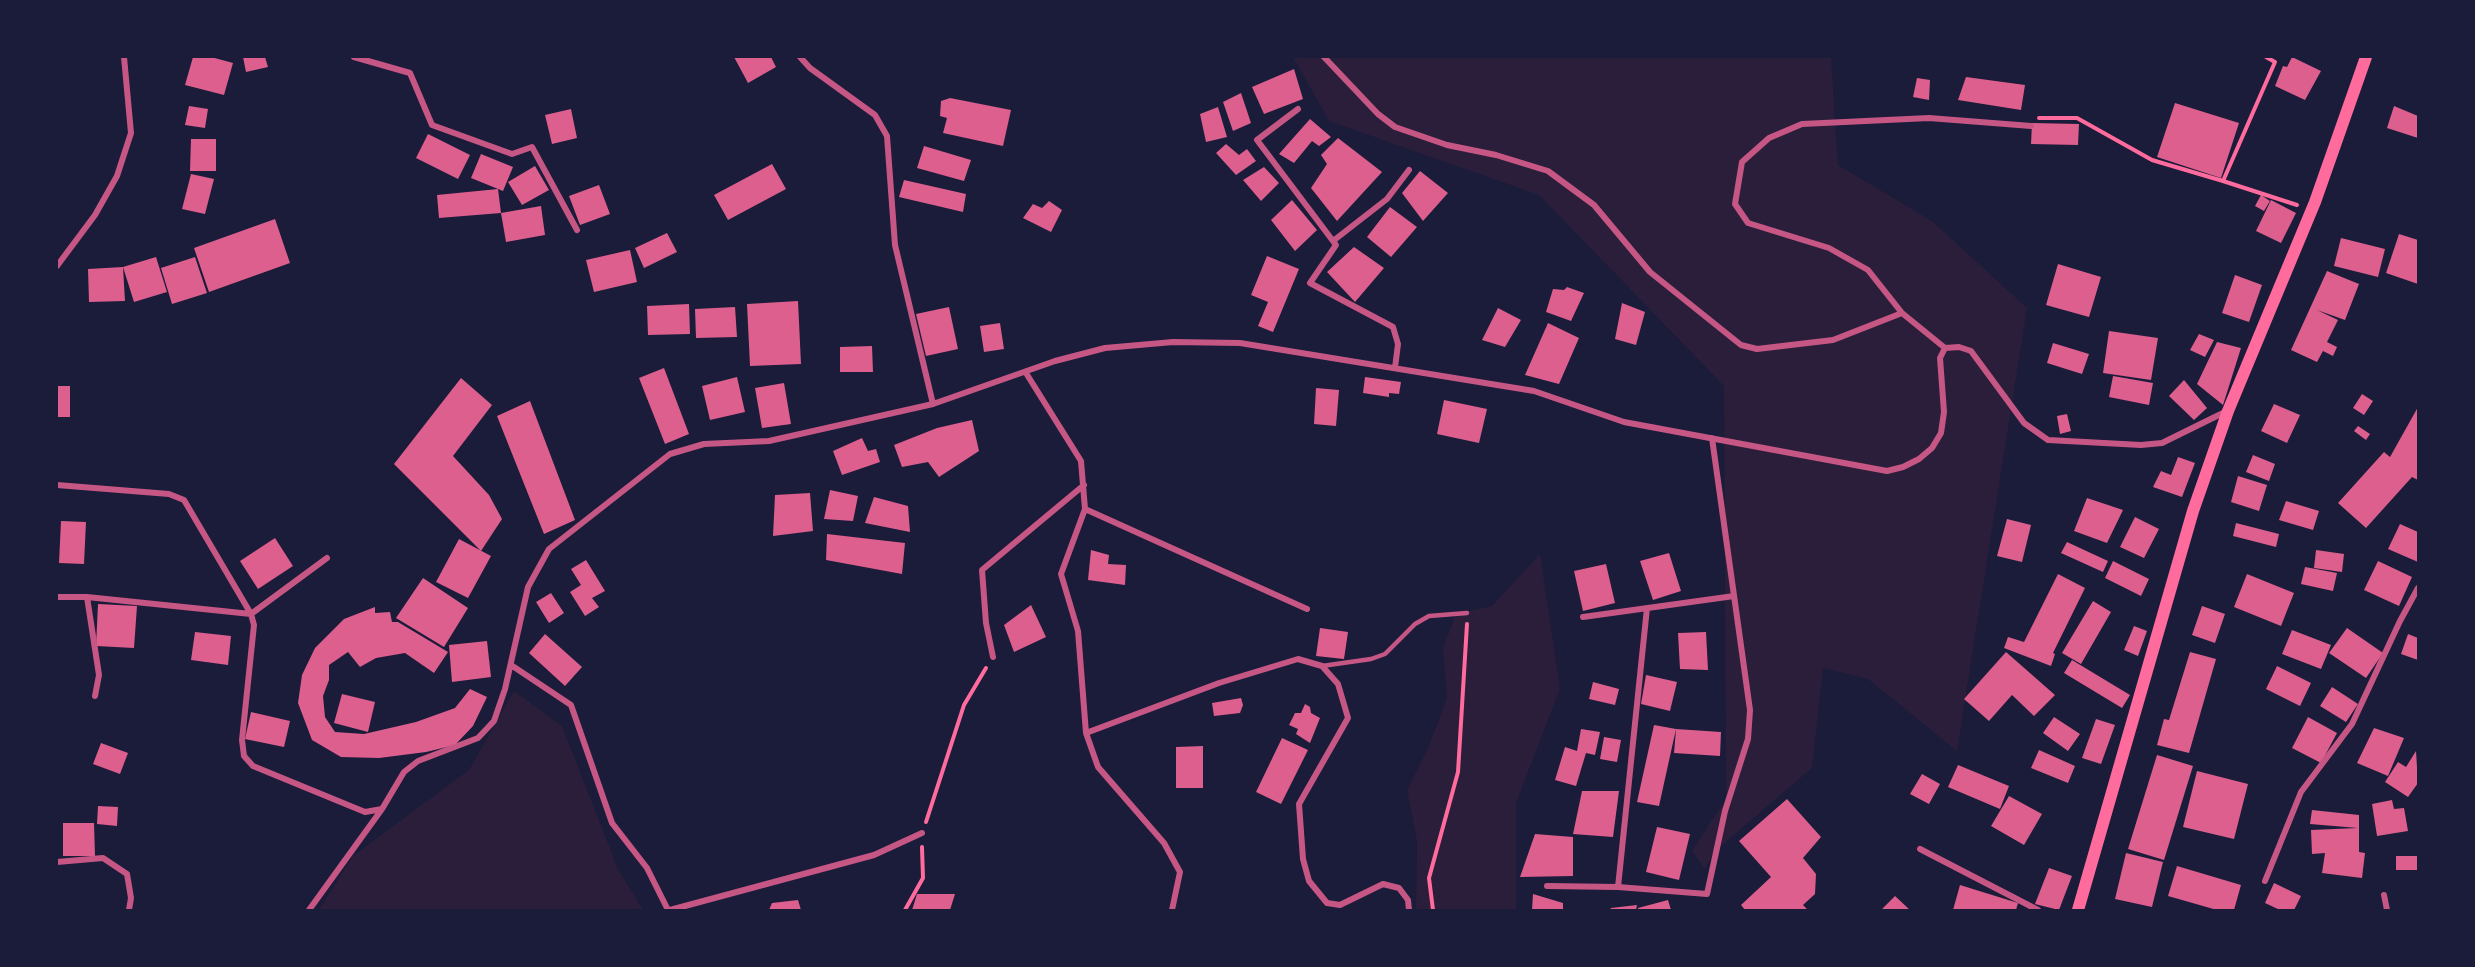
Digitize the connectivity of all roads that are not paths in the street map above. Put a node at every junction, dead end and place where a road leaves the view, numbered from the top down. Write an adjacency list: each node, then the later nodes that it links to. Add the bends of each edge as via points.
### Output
1 (124, 57): 11 (street, via 131,133 117,177)
2 (354, 57): 9 (street, via 410,73 432,125 512,154 532,147)
3 (800, 57): 16 (street, via 875,115 887,136 896,245)
4 (1324, 57): 12 (street, via 1378,114 1395,126 1447,145 1496,154 1548,171 1594,205 1650,272 1742,345 1757,349 1833,340)
5 (2366, 57): 17 (main road, via 2312,210)
6 (1298, 109): 10 (street, via 1257,140)
7 (2028, 126): 12 (street, via 1929,118 1802,124 1769,138 1742,162 1735,204 1748,224 1829,248 1868,270)
8 (1409, 170): 10 (street, via 1387,199)
9 (576, 230)
10 (1333, 241): 14 (street, via 1336,245 1310,283 1393,327 1398,344)
11 (57, 266)
12 (1902, 313): 13 (street)
13 (1945, 348): 17 (street, via 1971,351 2024,423 2048,440 2162,443); 18 (street, via 1940,358 1944,412 1941,433 1932,448 1903,467 1887,471)
14 (1395, 368): 15 (street, via 1240,343 1173,342 1105,348); 18 (street, via 1534,391 1624,422)
15 (1026, 372): 16 (street); 20 (street, via 1081,461)
16 (933, 404): 33 (street, via 769,441 704,444 670,454 549,549 528,587)
17 (2228, 411): 51 (main road, via 2193,511)
18 (1712, 438): 24 (street)
19 (57, 485): 30 (street, via 177,496 184,500)
20 (1084, 485): 21 (street); 32 (street, via 982,570)
21 (1085, 509): 28 (street); 36 (street, via 1061,574 1078,631)
22 (327, 558): 30 (street)
23 (2418, 588): 41 (street, via 2352,724 2301,792)
24 (1734, 596): 27 (street); 43 (street, via 1750,710 1748,739 1725,811 1707,894)
25 (57, 597): 26 (street)
26 (87, 597): 30 (street); 35 (street, via 99,675)
27 (1647, 608): 31 (street); 43 (street)
28 (1307, 609)
29 (1467, 613): 34 (lane, via 1429,616 1415,624 1385,654)
30 (250, 614): 37 (street, via 254,625 242,740 244,756 253,766 365,812)
31 (1584, 617)
32 (993, 657)
33 (511, 665): 37 (street, via 494,721 478,738 418,761 404,772); 47 (street, via 571,705 612,823 647,868)
34 (1322, 666): 36 (street, via 1298,659 1220,683); 49 (street, via 1338,684 1348,718 1299,804 1303,859 1310,881 1327,903 1340,905 1383,884 1398,888 1408,900)
35 (95, 696)
36 (1086, 733): 48 (street, via 1098,767 1164,843 1180,872)
37 (382, 809): 46 (street)
38 (922, 832): 47 (street, via 874,855)
39 (1920, 849): 50 (street)
40 (57, 862): 45 (street, via 103,858 111,863 127,874)
41 (2265, 881)
42 (1547, 886): 43 (street)
43 (1618, 886)
44 (2384, 895): 52 (street)
45 (129, 910)
46 (309, 910)
47 (669, 910)
48 (1173, 910)
49 (1409, 910)
50 (2038, 910)
51 (2078, 910)
52 (2387, 910)

